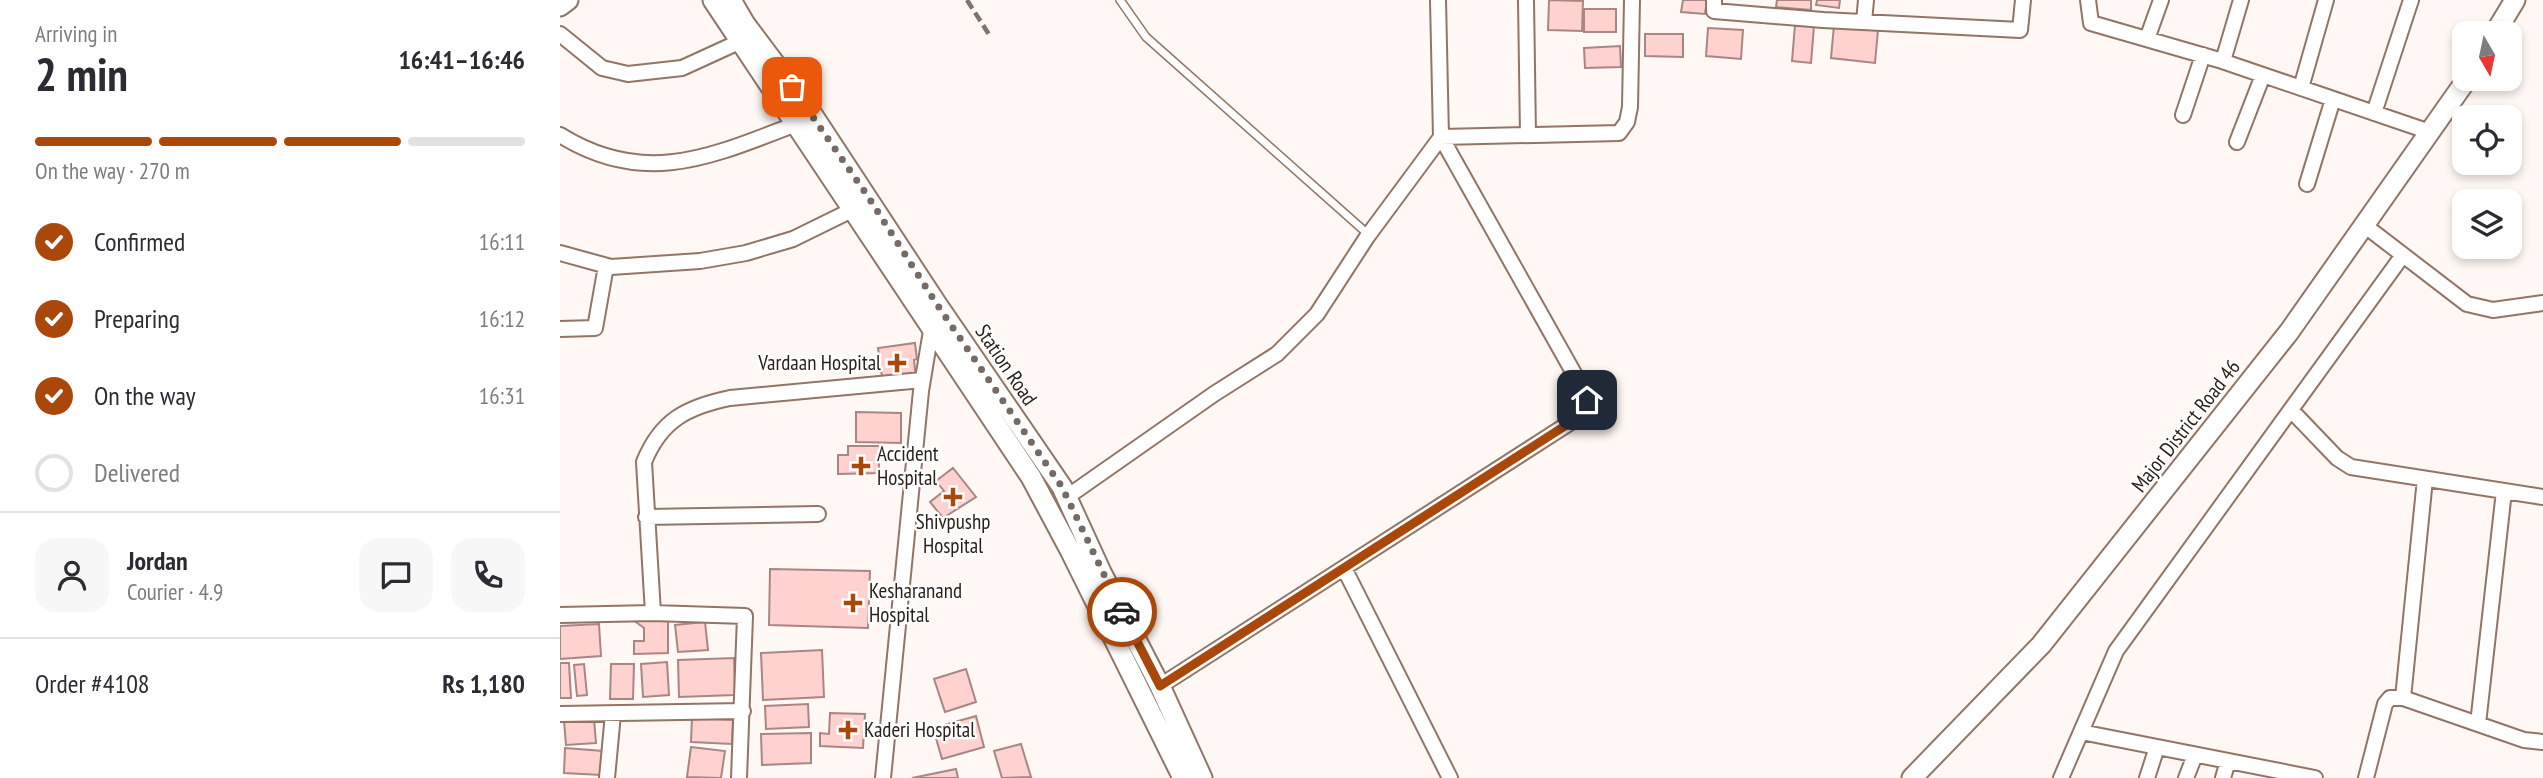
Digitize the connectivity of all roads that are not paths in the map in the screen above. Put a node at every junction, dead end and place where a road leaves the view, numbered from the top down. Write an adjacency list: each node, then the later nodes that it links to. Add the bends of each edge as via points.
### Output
1 (568, 0): 17 (main road)
2 (713, 0): 22 (main road, Station Road)
3 (731, 0): 44 (main road, Station Road, via 830,140)
4 (1120, 0): 40 (lane, via 1146,37)
5 (1438, 0): 35 (street)
6 (1526, 0): 34 (street)
7 (1632, 0): 34 (street, via 1630,107 1624,128 1612,134)
8 (1714, 0): 19 (street, via 1714,11)
9 (1866, 0): 19 (street)
10 (2023, 0): 19 (street, via 2020,30)
11 (2161, 0): 21 (street)
12 (2241, 0): 24 (street)
13 (2326, 0): 26 (street)
14 (2411, 0): 29 (street)
15 (2515, 0): 18 (main road)
16 (2089, 1): 21 (street, via 2091,23)
17 (560, 6)
18 (2502, 21)
19 (1864, 22)
20 (560, 34): 22 (street, via 602,68 628,74 682,68)
21 (2147, 39): 23 (street)
22 (741, 41): 31 (main road, Station Road)
23 (2203, 55): 24 (street); 30 (street)
24 (2223, 61): 25 (street)
25 (2263, 75): 26 (street); 36 (street)
26 (2301, 88): 28 (street)
27 (2459, 91): 32 (main road, Major District Road 46)
28 (2333, 99): 29 (street); 37 (street)
29 (2374, 113): 32 (street)
30 (2183, 115)
31 (796, 124): 33 (street, via 705,158 664,164 599,154); 38 (main road, Station Road)
32 (2430, 132): 39 (main road, Major District Road 46)
33 (560, 135)
34 (1528, 135): 35 (street)
35 (1441, 137): 40 (street); 56 (street, via 1585,393 1586,408 1582,415)
36 (2237, 142)
37 (2307, 184)
38 (852, 210): 43 (street, via 793,239 746,253 655,266); 47 (main road, Station Road)
39 (2364, 225): 42 (street); 78 (main road, Major District Road 46, via 2289,332 2041,645)
40 (1369, 235): 52 (street, via 1317,314 1277,354)
41 (560, 253): 43 (street)
42 (2403, 255): 45 (street, via 2478,308); 49 (street)
43 (606, 266): 46 (street, via 595,328)
44 (936, 303): 47 (street); 52 (main road, Station Road)
45 (2543, 303)
46 (560, 329)
47 (931, 330): 48 (street); 75 (main road, Station Road, via 1031,477)
48 (922, 380): 55 (street, via 700,404 680,414 651,444 643,470); 74 (street)
49 (2291, 410): 50 (street, via 2344,464); 65 (street, via 2123,641)
50 (2425, 479): 51 (street); 60 (street)
51 (2504, 491): 53 (street); 64 (street)
52 (1067, 497): 59 (main road, Station Road)
53 (2543, 497)
54 (818, 514): 55 (street)
55 (646, 517): 57 (street)
56 (1344, 568): 59 (street); 77 (street)
57 (653, 613): 58 (street); 61 (street, via 745,616)
58 (560, 615)
59 (1160, 686): 76 (main road, Station Road)
60 (2403, 698): 64 (street); 84 (street, via 2390,698 2385,704)
61 (743, 711): 62 (street); 73 (street)
62 (613, 713): 63 (street); 72 (street)
63 (560, 714)
64 (2478, 724): 66 (street)
65 (2081, 732): 67 (street); 79 (street)
66 (2543, 742)
67 (2157, 747): 68 (street); 80 (street)
68 (2195, 755): 69 (street); 81 (street)
69 (2228, 761): 70 (street); 82 (street)
70 (2264, 773): 71 (street)
71 (2293, 776): 83 (street)
72 (607, 778)
73 (739, 778)
74 (883, 778)
75 (1183, 778)
76 (1202, 778)
77 (1450, 778)
78 (1912, 778)
79 (2061, 778)
80 (2147, 778)
81 (2186, 778)
82 (2222, 778)
83 (2315, 778)
84 (2366, 778)

